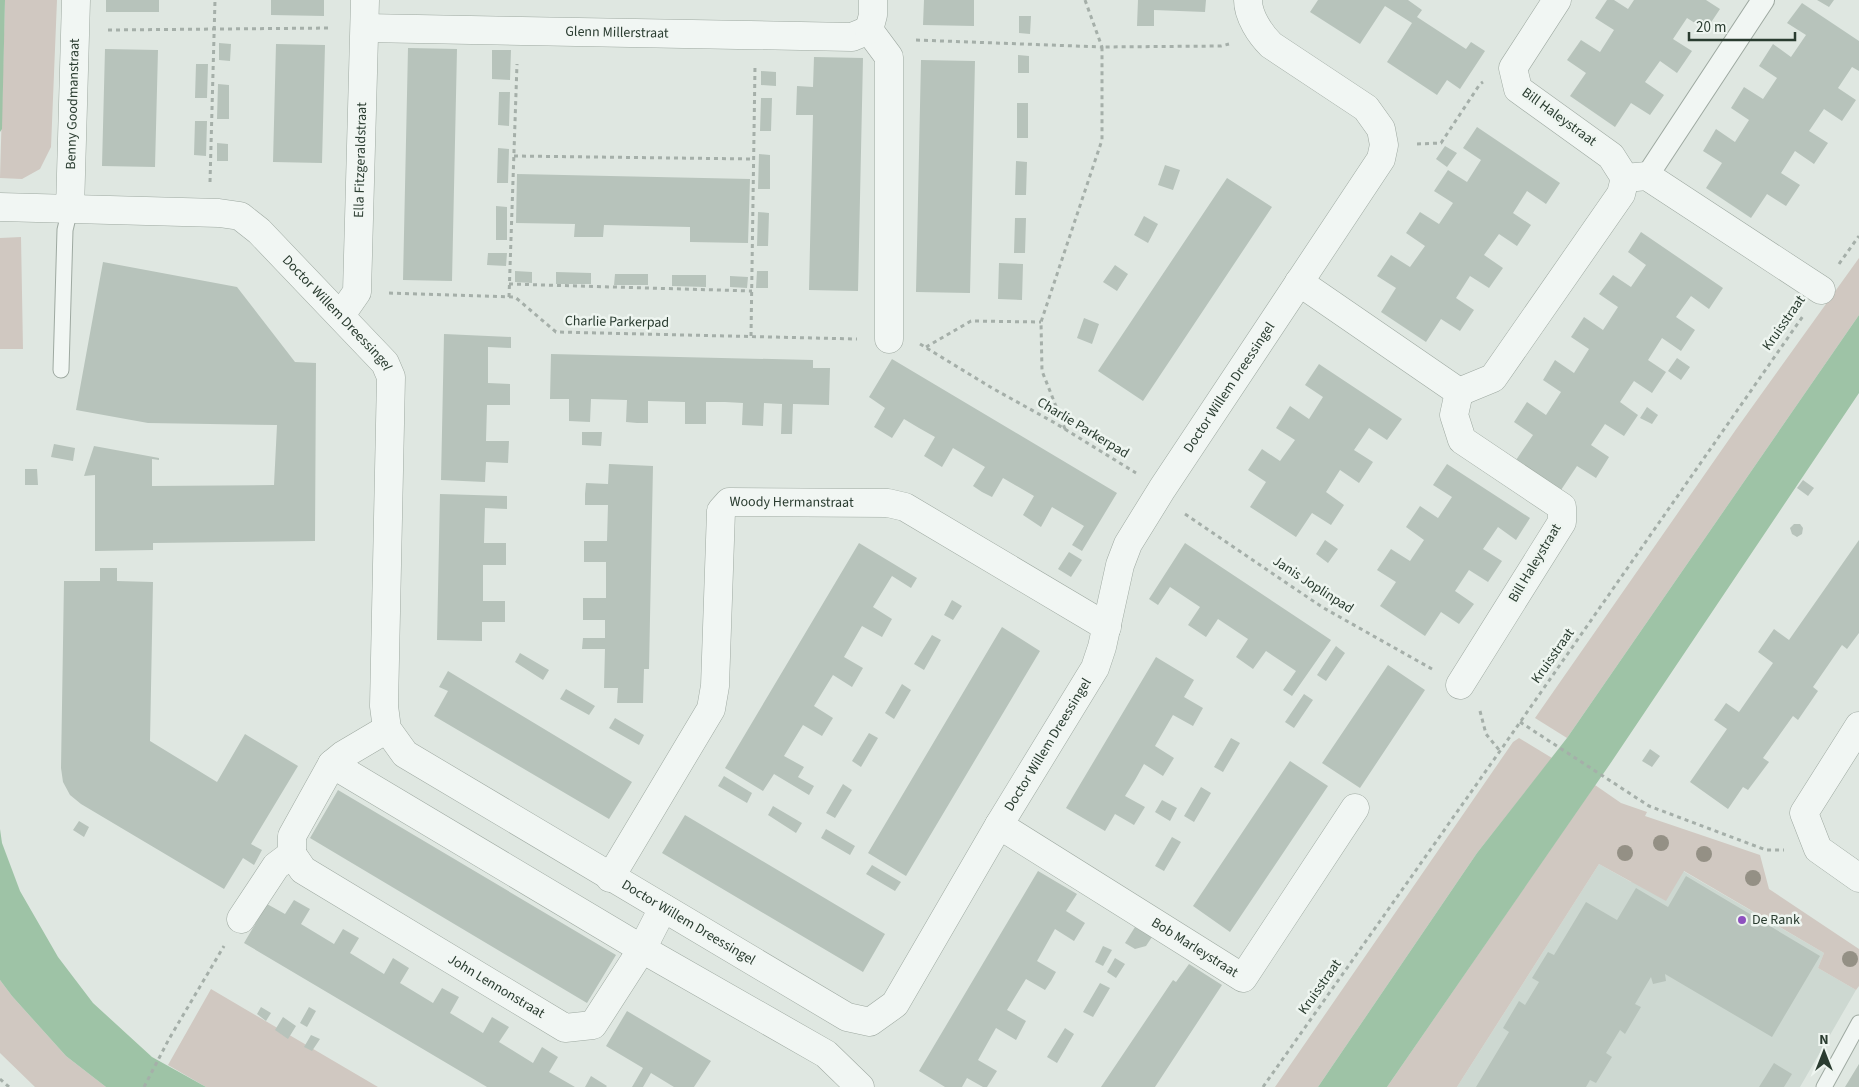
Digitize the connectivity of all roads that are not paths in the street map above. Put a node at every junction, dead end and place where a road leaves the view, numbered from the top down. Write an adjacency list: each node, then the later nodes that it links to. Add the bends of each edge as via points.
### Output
1 (76, 0): 11 (street, Benny Goodmanstraat)
2 (365, 0): 7 (street, Ella Fitzgeraldstraat)
3 (873, 0): 8 (street)
4 (1248, 0): 12 (street, Doctor Willem Dreessingel, via 1252,18 1263,37 1366,108 1381,129 1384,145 1381,159)
5 (1556, 0): 9 (street, Bill Haleystraat, via 1513,68 1518,89)
6 (1763, 0): 9 (street)
7 (365, 28): 8 (street, Glenn Millerstraat, via 852,37); 14 (street, Ella Fitzgeraldstraat, via 356,292)
8 (869, 30): 15 (street, via 889,57)
9 (1636, 177): 13 (street, Bill Haleystraat); 17 (street, via 1493,378)
10 (0, 207): 11 (street, Doctor Willem Dreessingel)
11 (70, 209): 14 (street, Doctor Willem Dreessingel, via 209,212 240,216); 16 (lane, via 65,230)
12 (1299, 282): 17 (street); 18 (street, Doctor Willem Dreessingel, via 1160,492 1125,551)
13 (1821, 290)
14 (341, 315): 21 (street, Doctor Willem Dreessingel, via 385,363 391,377 384,706)
15 (890, 339)
16 (61, 370)
17 (1459, 392): 19 (street, Bill Haleystraat, via 1454,415 1462,440 1562,506 1562,522)
18 (1107, 627): 24 (street, Doctor Willem Dreessingel, via 1095,668); 26 (street, Woody Hermanstraat, via 905,507 888,503 729,502 721,511 715,686 711,709)
19 (1460, 685)
20 (1859, 726): 27 (street, via 1804,813 1818,849)
21 (387, 729): 22 (street); 26 (street, Doctor Willem Dreessingel, via 405,754)
22 (332, 764): 25 (street, via 292,836); 30 (street)
23 (1355, 808): 24 (street, Bob Marleystraat, via 1243,978)
24 (999, 825): 28 (street, Doctor Willem Dreessingel, via 895,1004 870,1022 847,1017)
25 (292, 854): 29 (street, via 276,866); 30 (street, John Lennonstraat, via 303,870 565,1028 593,1025)
26 (610, 878): 28 (street, Doctor Willem Dreessingel)
27 (1859, 878)
28 (663, 908): 30 (street, John Lennonstraat)
29 (241, 919)
30 (642, 949): 32 (street, via 826,1054)
31 (1859, 1023): 33 (lane)
32 (860, 1087)
33 (1824, 1087)

